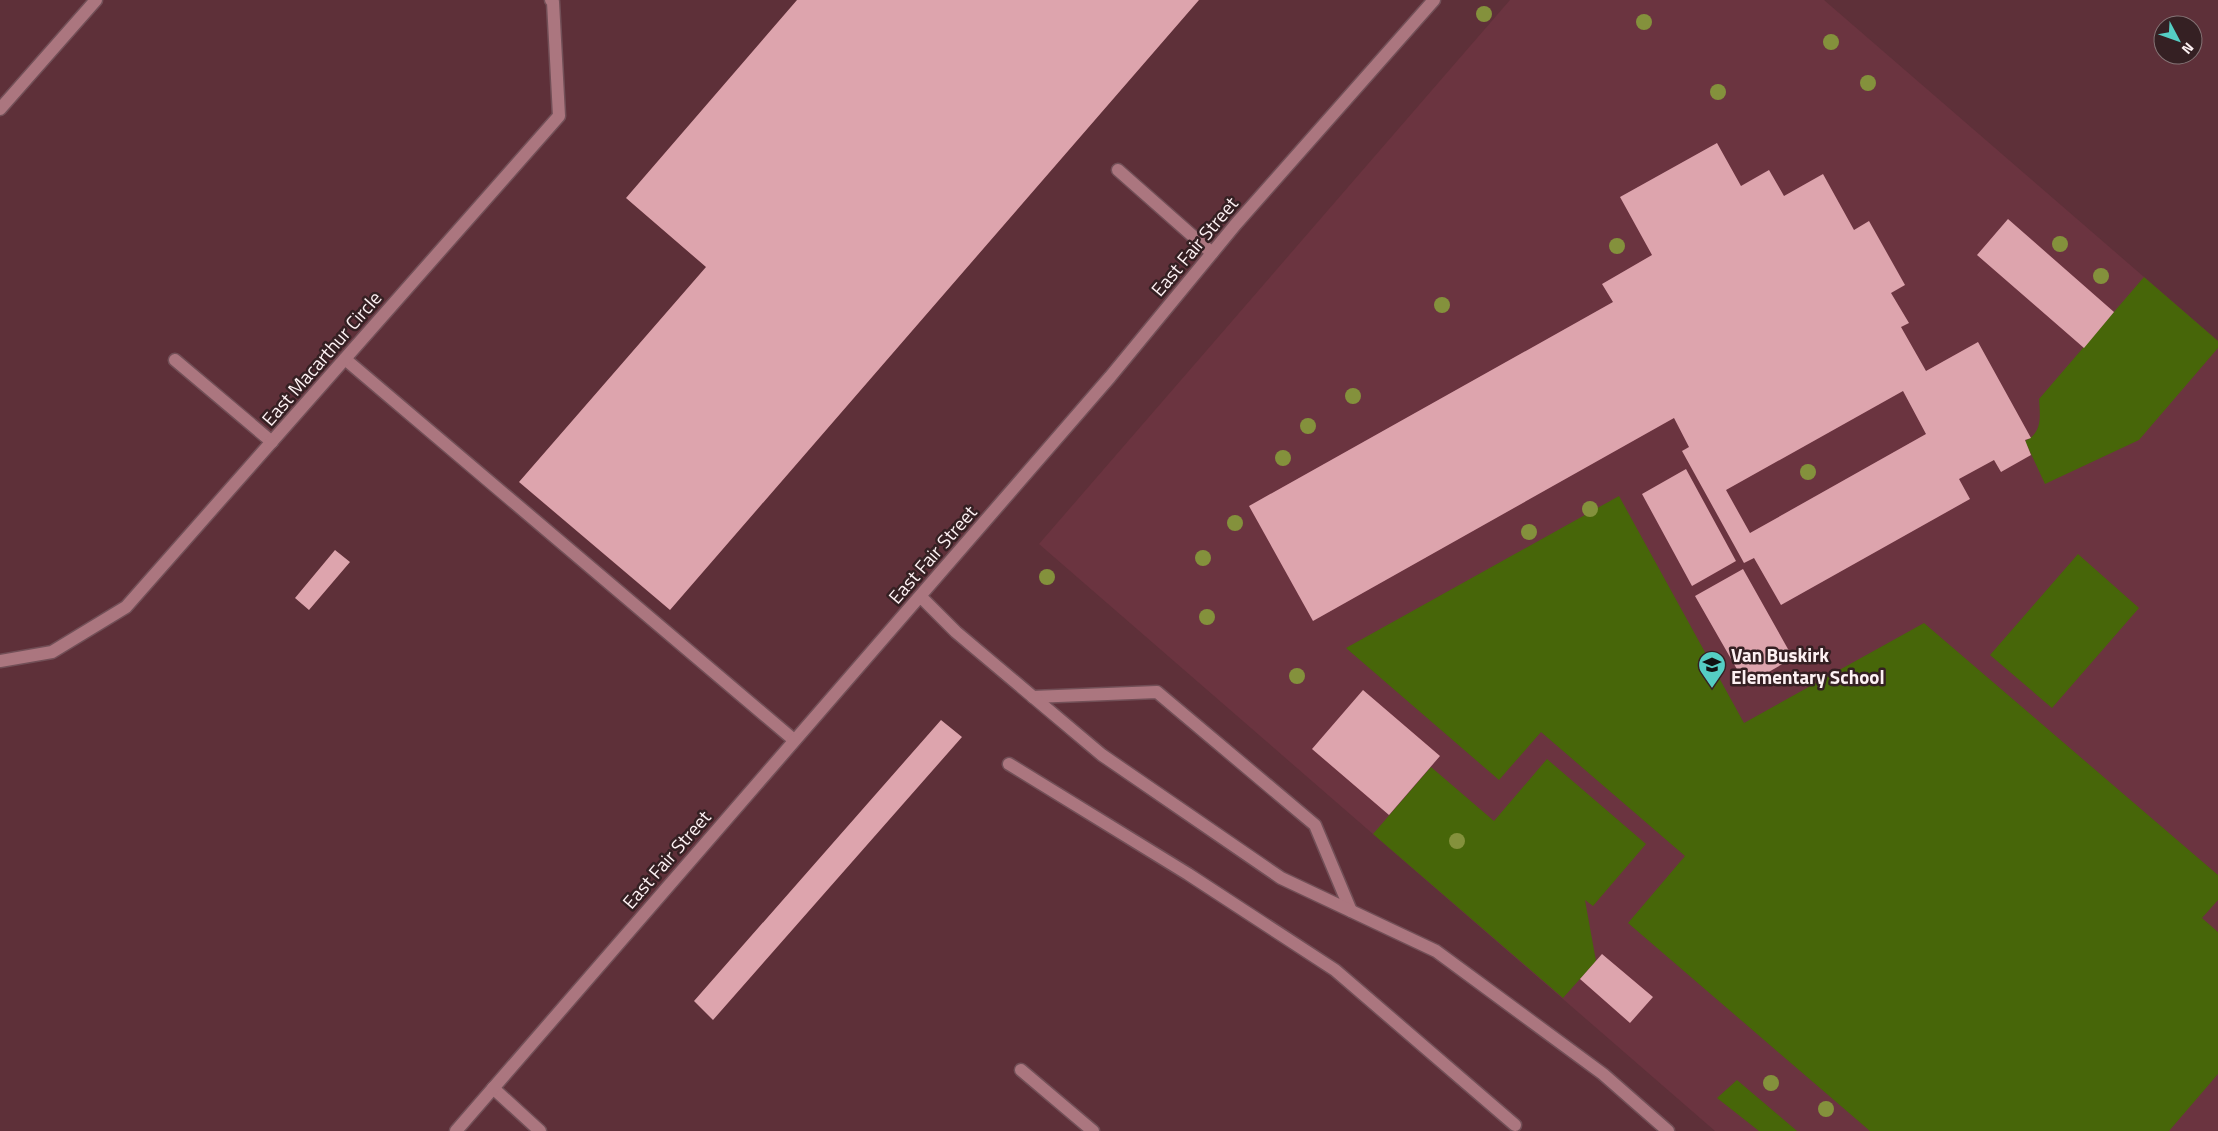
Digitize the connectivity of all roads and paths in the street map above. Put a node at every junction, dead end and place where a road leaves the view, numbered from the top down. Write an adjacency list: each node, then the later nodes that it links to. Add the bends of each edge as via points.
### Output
1 (96, 0): 4 (street)
2 (551, 0): 7 (street, East Macarthur Circle, via 559,116)
3 (1434, 0): 6 (street, East Fair Street)
4 (0, 109)
5 (1118, 170): 6 (street)
6 (1212, 253): 10 (street, East Fair Street, via 1110,377)
7 (345, 359): 9 (street, East Macarthur Circle); 13 (street)
8 (175, 360): 9 (street)
9 (272, 442): 11 (street, East Macarthur Circle, via 126,607 52,652)
10 (920, 596): 12 (street, via 956,632); 13 (street, East Fair Street)
11 (0, 661)
12 (1032, 696): 15 (street, via 1102,755 1281,878); 15 (street, via 1157,692 1315,825)
13 (794, 740): 17 (street, East Fair Street)
14 (1009, 764): 18 (street, via 1188,874 1335,970)
15 (1351, 911): 22 (street, via 1436,951 1602,1074)
16 (1021, 1070): 21 (street)
17 (493, 1088): 19 (street, East Fair Street); 20 (street)
18 (1515, 1125)
19 (456, 1131)
20 (540, 1131)
21 (1093, 1131)
22 (1668, 1131)

